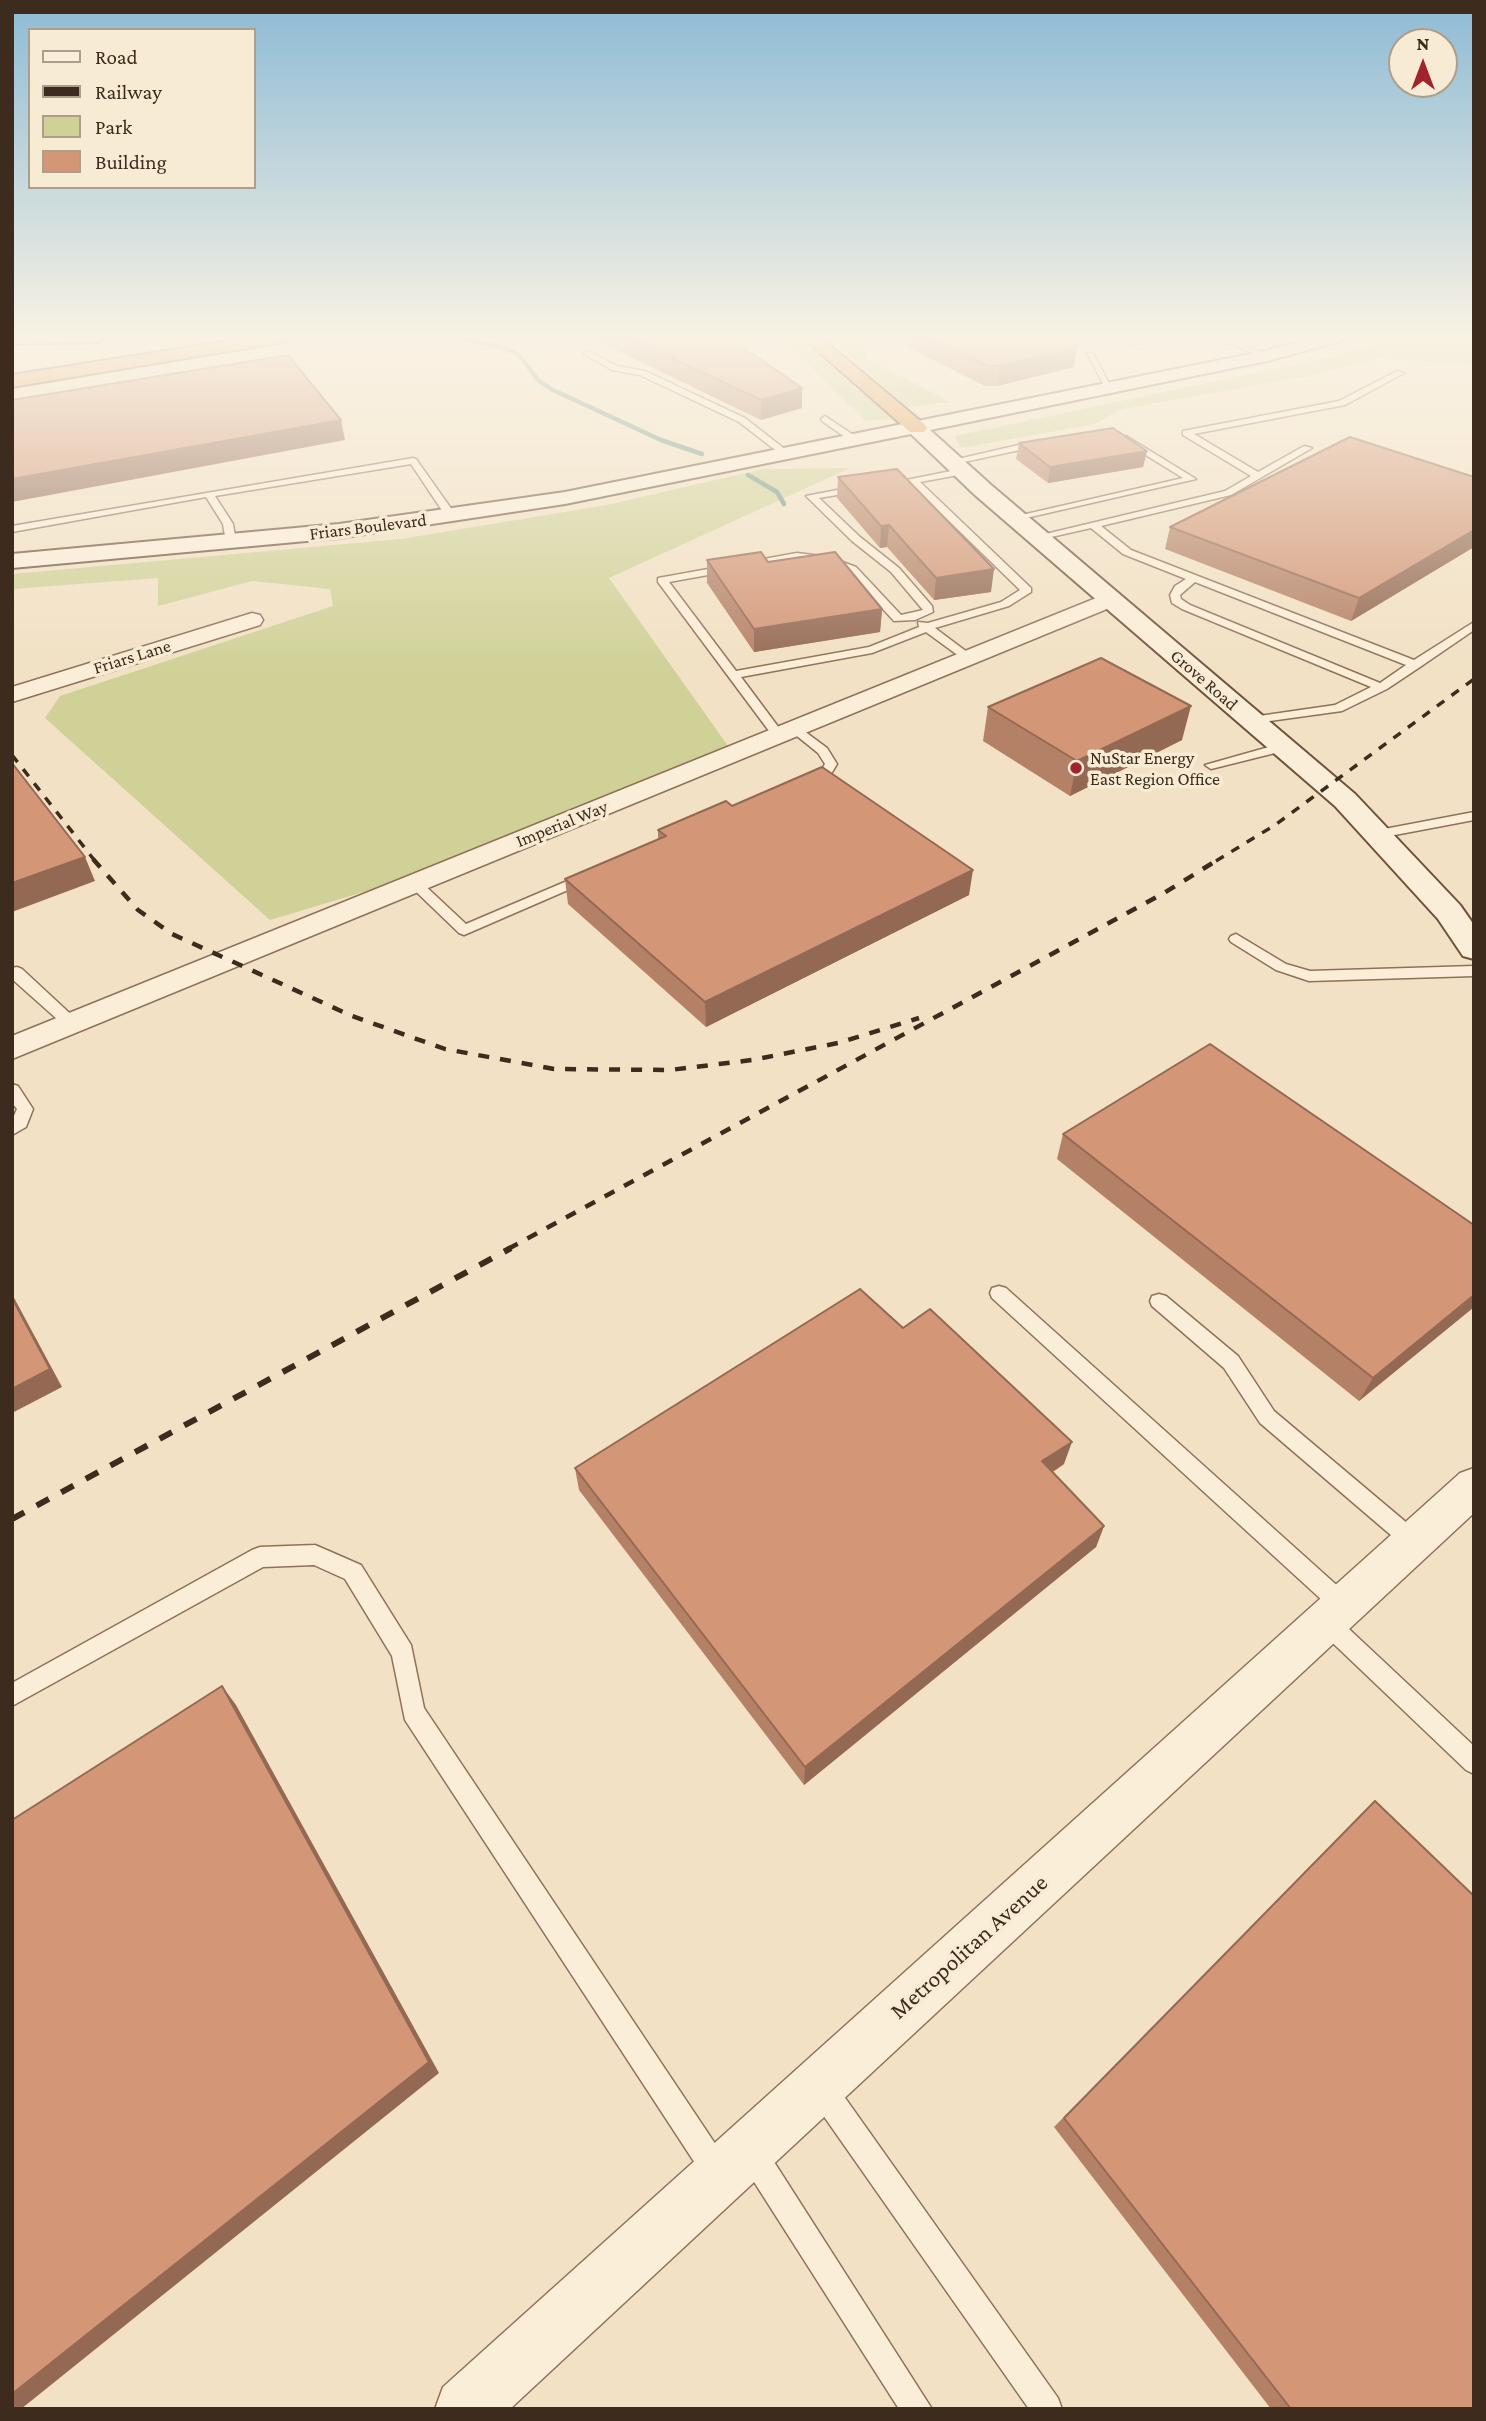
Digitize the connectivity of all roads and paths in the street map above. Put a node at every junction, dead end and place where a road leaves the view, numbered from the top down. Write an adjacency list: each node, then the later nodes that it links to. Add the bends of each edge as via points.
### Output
1 (781, 450): 8 (lane)
2 (806, 450): 8 (main road, Friars Boulevard)
3 (939, 450): 9 (main road, Grove Road)
4 (1020, 450): 9 (lane)
5 (1144, 450): 14 (lane, via 1191,479)
6 (1214, 450): 10 (lane)
7 (1303, 450): 10 (lane)
8 (786, 454): 13 (main road, Friars Boulevard)
9 (956, 467): 11 (lane); 14 (main road, Grove Road)
10 (1257, 476): 15 (lane, via 1228,493)
11 (914, 481): 22 (lane, via 811,496 895,570 928,608); 25 (lane, via 1027,590 1005,604)
12 (209, 494): 13 (lane, via 413,461); 16 (lane); 18 (lane, via 228,524)
13 (452, 516): 18 (main road, Friars Boulevard)
14 (1017, 519): 17 (main road, Grove Road)
15 (1093, 525): 17 (lane); 20 (lane, via 1127,552)
16 (12, 529)
17 (1038, 537): 21 (main road, Grove Road)
18 (231, 542): 19 (main road, Friars Boulevard)
19 (12, 561)
20 (1195, 578): 27 (lane); 29 (lane, via 1174,595 1186,607)
21 (1111, 599): 26 (street, Imperial Way); 31 (main road, Grove Road)
22 (915, 617): 25 (lane); 28 (lane, via 898,619 852,569 829,560 797,556 662,580)
23 (252, 620): 30 (street, Friars Lane)
24 (1474, 625): 27 (lane)
25 (928, 629): 26 (lane); 28 (lane, via 872,650)
26 (967, 657): 32 (street, Imperial Way)
27 (1416, 665): 29 (lane)
28 (733, 675): 32 (lane)
29 (1381, 687): 31 (lane, via 1338,708)
30 (12, 695)
31 (1252, 721): 33 (main road, Grove Road)
32 (788, 732): 35 (lane, via 823,751 831,764 827,771); 39 (street, Imperial Way)
33 (1283, 747): 34 (lane); 37 (main road, Grove Road)
34 (1211, 765)
35 (790, 789)
36 (1474, 816): 37 (lane)
37 (1379, 834): 41 (main road, Grove Road, via 1449,912)
38 (602, 870): 39 (lane, via 464,930)
39 (415, 884): 44 (street, Imperial Way)
40 (1236, 939): 42 (lane, via 1280,967 1309,976)
41 (1474, 948)
42 (1474, 971)
43 (12, 974): 44 (lane, via 17,972)
44 (72, 1024): 45 (street, Imperial Way)
45 (12, 1048)
46 (12, 1090): 47 (lane, via 25,1109)
47 (12, 1129)
48 (999, 1293): 52 (lane)
49 (1159, 1301): 51 (lane, via 1231,1362 1267,1417)
50 (1474, 1486): 51 (street, Metropolitan Avenue)
51 (1413, 1541): 52 (street, Metropolitan Avenue)
52 (1334, 1613): 54 (lane); 55 (street, Metropolitan Avenue)
53 (12, 1695): 56 (lane, via 260,1557 315,1555 353,1572 403,1653 413,1712)
54 (1474, 1762)
55 (819, 2085): 56 (street, Metropolitan Avenue); 59 (lane)
56 (735, 2162): 57 (street, Metropolitan Avenue); 58 (lane)
57 (465, 2409)
58 (917, 2409)
59 (1047, 2409)

